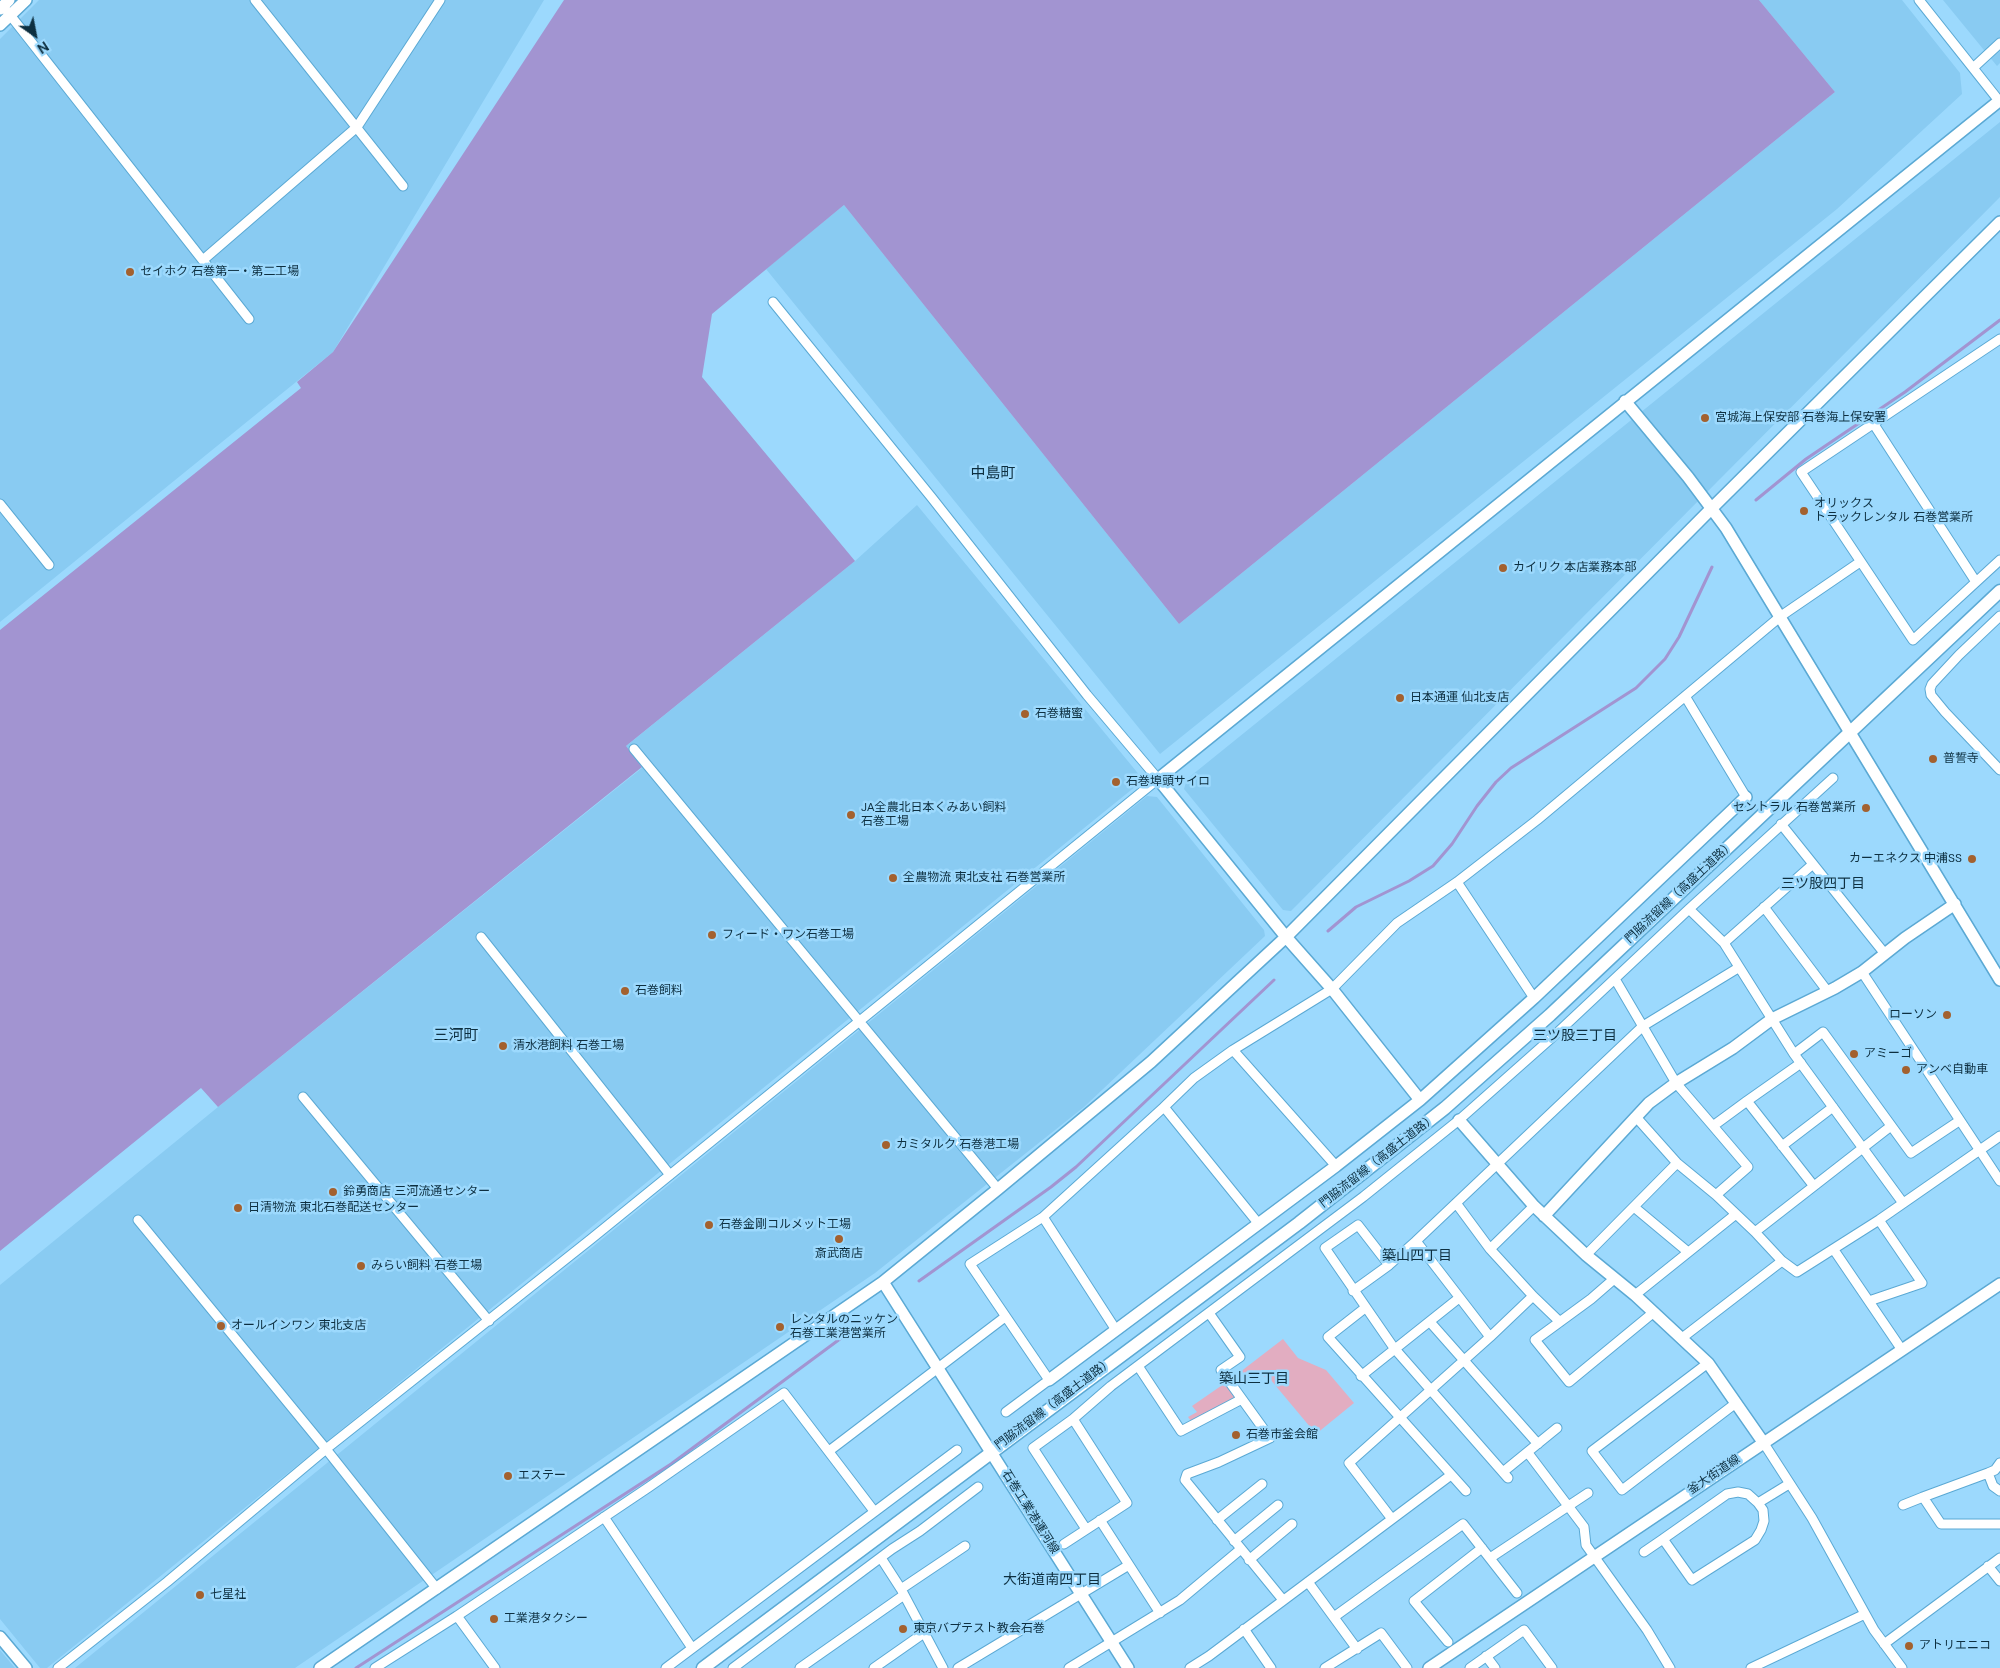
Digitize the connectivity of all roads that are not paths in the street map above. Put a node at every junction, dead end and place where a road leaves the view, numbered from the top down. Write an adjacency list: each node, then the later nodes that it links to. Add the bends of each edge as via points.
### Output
1 (26, 0): 5 (street)
2 (255, 0): 10 (street)
3 (440, 0): 10 (street)
4 (1919, 0): 8 (street)
5 (5, 8): 6 (street); 13 (street)
6 (0, 25)
7 (2000, 43): 8 (street)
8 (1973, 68): 9 (street)
9 (1999, 101): 17 (street)
10 (357, 127): 11 (street); 13 (street)
11 (403, 186)
12 (2000, 222): 20 (street)
13 (203, 260): 15 (street)
14 (773, 302): 33 (street, via 1087,696)
15 (249, 319)
16 (2000, 339): 18 (street)
17 (1625, 401): 20 (street); 33 (street)
18 (1873, 424): 22 (street, via 1801,472); 24 (street)
19 (0, 504): 23 (street)
20 (1712, 508): 26 (street); 42 (street)
21 (2000, 560): 24 (street)
22 (1860, 562): 24 (street, via 1913,640); 26 (street)
23 (50, 565)
24 (1976, 582)
25 (2000, 591): 29 (main road, 門脇流留線（高盛土道路）)
26 (1781, 616): 28 (street); 29 (street)
27 (2000, 616): 31 (street, via 1959,655 1930,689 1945,712)
28 (1686, 696): 34 (street); 37 (street)
29 (1849, 732): 38 (street); 137 (main road, 門脇流留線（高盛土道路）, via 1550,1014 1445,1108 1299,1223)
30 (634, 749): 53 (street)
31 (2000, 770)
32 (1833, 778): 35 (street)
33 (1158, 779): 42 (street); 53 (street)
34 (1746, 797): 51 (street)
35 (1781, 824): 36 (street); 40 (street)
36 (1813, 864): 39 (street); 44 (street)
37 (1457, 882): 49 (street, via 1397,923); 51 (street)
38 (1955, 904): 44 (street); 48 (street)
39 (1764, 907): 43 (street); 50 (street)
40 (1688, 909): 43 (street); 47 (street)
41 (481, 937): 76 (street)
42 (1286, 937): 49 (street); 79 (street, via 1151,1062)
43 (1724, 943): 45 (street)
44 (1884, 954): 46 (street)
45 (1738, 968): 52 (street); 54 (street)
46 (1862, 972): 50 (street); 66 (street)
47 (1615, 979): 54 (street); 65 (street)
48 (2000, 980)
49 (1332, 989): 55 (street); 60 (street)
50 (1828, 992): 52 (street)
51 (1534, 998): 60 (street)
52 (1772, 1019): 56 (street); 58 (street)
53 (859, 1021): 76 (street); 79 (street)
54 (1643, 1026): 58 (street); 74 (street)
55 (1233, 1050): 62 (street, via 1194,1078); 75 (street)
56 (1794, 1054): 57 (street); 68 (street, via 1823,1032)
57 (1801, 1063): 61 (street); 63 (street)
58 (1676, 1083): 64 (street); 67 (street)
59 (303, 1097): 111 (street)
60 (1420, 1100): 75 (street)
61 (1747, 1101): 67 (street); 70 (street)
62 (1164, 1107): 87 (street); 90 (street)
63 (1833, 1108): 70 (street); 71 (street)
64 (1636, 1117): 73 (street); 86 (street)
65 (1459, 1120): 74 (street); 109 (street)
66 (1959, 1121): 68 (street, via 1910,1153); 72 (street)
67 (1713, 1126): 80 (street, via 1748,1167)
68 (1891, 1126): 71 (street)
69 (2000, 1136): 72 (street)
70 (1782, 1146): 78 (street)
71 (1862, 1148): 78 (street); 82 (street)
72 (1978, 1151): 77 (street); 82 (street)
73 (1677, 1163): 80 (street); 84 (street)
74 (1496, 1164): 81 (street); 83 (street)
75 (1336, 1166): 90 (street)
76 (670, 1175): 111 (street)
77 (2000, 1181)
78 (1813, 1185): 91 (street)
79 (998, 1189): 100 (street)
80 (1716, 1195): 85 (street)
81 (1456, 1203): 92 (street); 93 (street)
82 (1903, 1203): 89 (street)
83 (1534, 1206): 86 (street); 93 (street)
84 (1634, 1207): 95 (street); 96 (street)
85 (1736, 1214): 91 (street); 95 (street)
86 (1544, 1216): 96 (street)
87 (1043, 1217): 110 (street, via 970,1264); 114 (street)
88 (138, 1220): 134 (street)
89 (1879, 1220): 94 (street); 106 (street, via 1922,1283)
90 (1258, 1223): 114 (street)
91 (1756, 1232): 97 (street)
92 (1416, 1242): 98 (street); 105 (street)
93 (1490, 1249): 104 (street)
94 (1834, 1250): 97 (street, via 1797,1272); 106 (street)
95 (1688, 1252): 103 (street)
96 (1586, 1255): 99 (street)
97 (1782, 1260): 116 (street)
98 (1389, 1265): 102 (street); 102 (street, via 1358,1225 1325,1248)
99 (1614, 1279): 103 (street); 113 (street)
100 (883, 1282): 122 (street, 石巻工業港運河線); 177 (street)
101 (2000, 1284): 118 (street, 釜大街道線)
102 (1353, 1292): 107 (street)
103 (1635, 1295): 108 (street)
104 (1533, 1296): 113 (street); 115 (street)
105 (1459, 1298): 112 (street); 115 (street)
106 (1869, 1301): 118 (street)
107 (1365, 1308): 117 (street); 123 (street, via 1328,1337)
108 (1654, 1312): 113 (street, via 1568,1382 1535,1340); 116 (street)
109 (1209, 1313): 121 (street); 126 (street, via 1240,1358 1221,1370)
110 (1006, 1317): 122 (street); 124 (street)
111 (489, 1321): 134 (street)
112 (1430, 1322): 117 (street); 119 (street)
113 (1560, 1322)
114 (1116, 1330): 124 (street)
115 (1490, 1337): 119 (street)
116 (1682, 1338): 120 (street)
117 (1394, 1348): 123 (street); 125 (street)
118 (1902, 1350): 132 (street, 釜大街道線)
119 (1464, 1360): 125 (street); 133 (street)
120 (1708, 1363): 127 (street); 127 (street, via 1592,1450 1622,1490)
121 (1138, 1366): 126 (street, via 1182,1431); 130 (street)
122 (938, 1368): 136 (street); 137 (street, 石巻工業港運河線)
123 (1361, 1376): 129 (street)
124 (1049, 1380): 128 (street)
125 (1430, 1389): 129 (street); 138 (street, via 1505,1475)
126 (1242, 1398): 157 (street, via 1270,1438 1187,1474 1185,1480)
127 (1736, 1403): 132 (street)
128 (1006, 1412)
129 (1399, 1418): 141 (street); 155 (street, via 1349,1463)
130 (1073, 1419): 156 (street, via 1127,1503); 160 (street, via 1033,1448)
131 (1557, 1428): 133 (street)
132 (1763, 1442): 143 (street); 168 (street, 釜大街道線)
133 (1538, 1444): 138 (street)
134 (326, 1449): 177 (street); 198 (street)
135 (957, 1450): 153 (street)
136 (829, 1451): 153 (street); 154 (street, via 784,1393)
137 (992, 1451): 180 (street, 石巻工業港運河線); 203 (main road, 門脇流留線（高盛土道路）)
138 (1528, 1453): 152 (street)
139 (2000, 1464): 140 (street)
140 (1988, 1473): 145 (street, via 1993,1486); 148 (street)
141 (1450, 1475): 146 (street); 155 (street)
142 (1262, 1484): 157 (street)
143 (1789, 1484): 149 (street); 183 (street, via 1812,1518)
144 (978, 1487): 169 (street)
145 (2000, 1491)
146 (1466, 1492)
147 (1588, 1493): 152 (street)
148 (1923, 1497): 151 (street); 159 (street, via 1941,1524)
149 (1758, 1503): 161 (street, via 1748,1494 1727,1494); 161 (street, via 1763,1510 1764,1521 1755,1540 1692,1580)
150 (1278, 1505): 162 (street)
151 (1903, 1505)
152 (1568, 1506): 168 (street, via 1584,1527 1586,1545); 170 (street)
153 (874, 1511): 192 (street)
154 (604, 1517): 184 (street); 192 (street)
155 (1392, 1519): 176 (street)
156 (1100, 1520): 160 (street); 173 (street)
157 (1217, 1520): 162 (street)
158 (1292, 1524): 172 (street)
159 (2000, 1524)
160 (1086, 1529): 163 (street)
161 (1664, 1539): 167 (street)
162 (1234, 1541): 166 (street)
163 (1064, 1544)
164 (965, 1546): 178 (street)
165 (1482, 1548): 170 (street); 185 (street, via 1463,1524); 190 (street, via 1414,1601)
166 (1241, 1549): 172 (street); 182 (street)
167 (1644, 1552)
168 (1594, 1556): 214 (street, 釜大街道線); 218 (street)
169 (881, 1558): 178 (street); 204 (street)
170 (1490, 1558): 179 (street)
171 (2000, 1558): 174 (street)
172 (1249, 1560): 181 (street)
173 (1129, 1565): 180 (street); 182 (street)
174 (1988, 1566): 175 (street); 191 (street)
175 (2000, 1581)
176 (1308, 1582): 181 (street); 185 (street)
177 (437, 1589): 199 (street)
178 (903, 1592): 187 (street); 205 (street)
179 (1517, 1593)
180 (1082, 1594): 189 (street, 石巻工業港運河線); 208 (street)
181 (1283, 1600): 186 (street)
182 (1160, 1613): 189 (street)
183 (1865, 1614): 191 (street); 196 (street)
184 (457, 1616): 200 (street); 201 (street)
185 (1334, 1617): 193 (street)
186 (1244, 1629): 211 (street); 212 (street)
187 (924, 1633): 206 (street); 207 (street)
188 (0, 1637): 197 (street)
189 (1112, 1642): 209 (street); 210 (street, 石巻工業港運河線)
190 (1448, 1642)
191 (1884, 1644): 219 (street)
192 (692, 1648): 202 (street)
193 (1356, 1649): 195 (street); 213 (street, via 1381,1633)
194 (1486, 1656): 215 (street); 216 (street); 217 (street, via 1524,1630)
195 (1331, 1667)
196 (1756, 1667)
197 (26, 1668)
198 (58, 1668)
199 (320, 1668)
200 (375, 1668)
201 (495, 1668)
202 (666, 1668)
203 (703, 1668)
204 (733, 1668)
205 (800, 1668)
206 (874, 1668)
207 (943, 1668)
208 (958, 1668)
209 (1069, 1668)
210 (1128, 1668)
211 (1190, 1668)
212 (1271, 1668)
213 (1407, 1668)
214 (1429, 1668)
215 (1470, 1668)
216 (1495, 1668)
217 (1552, 1668)
218 (1670, 1668)
219 (1902, 1668)

